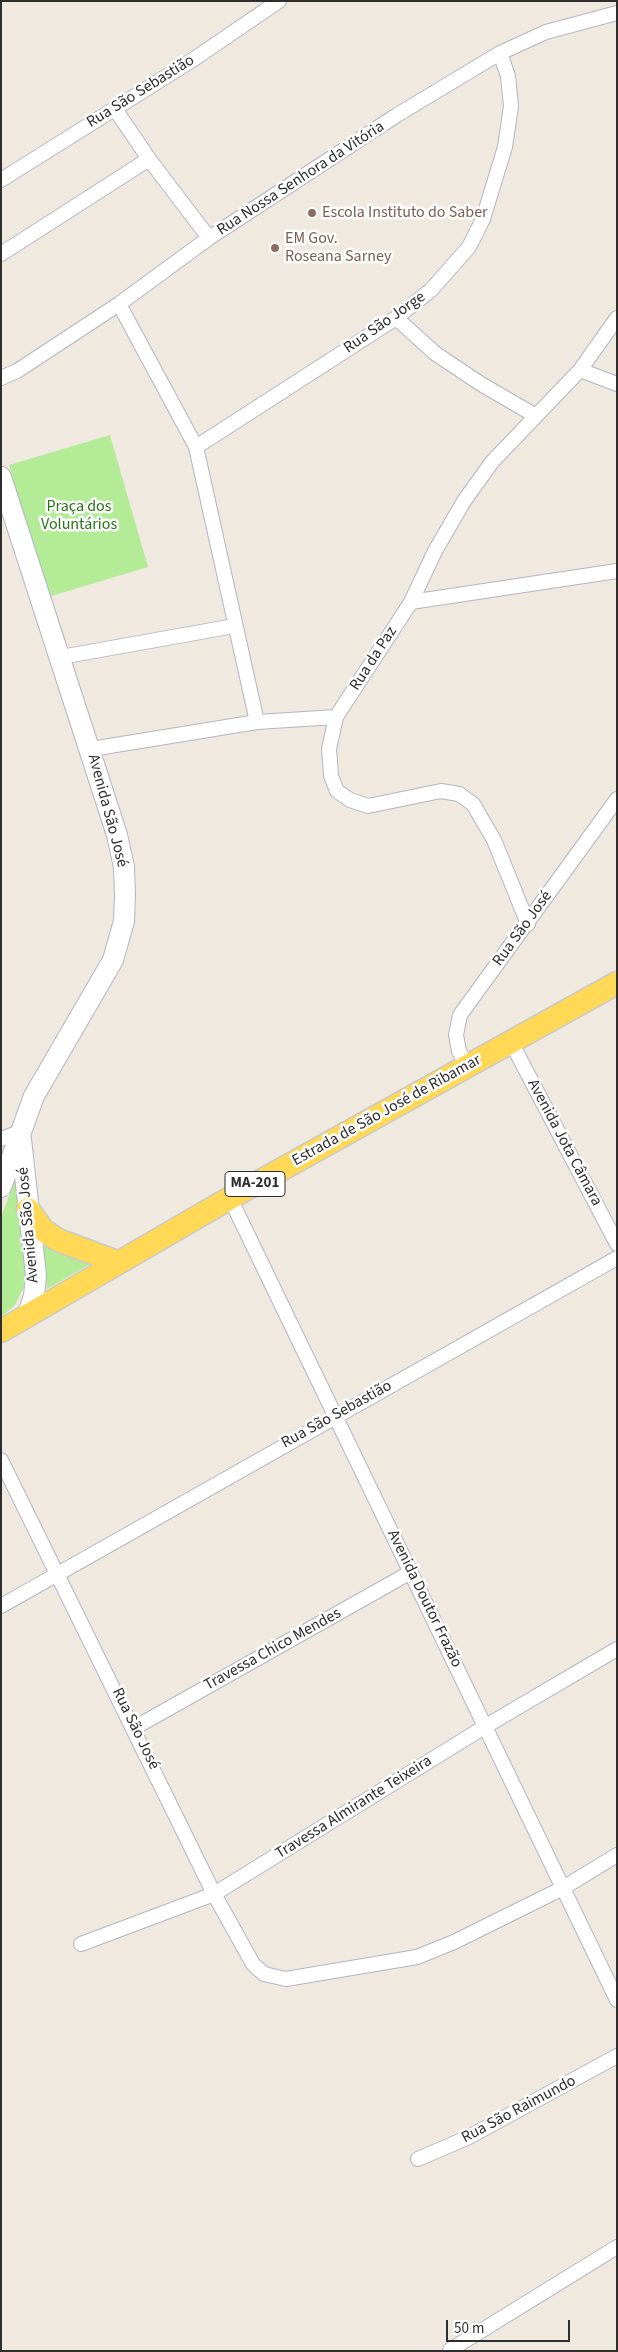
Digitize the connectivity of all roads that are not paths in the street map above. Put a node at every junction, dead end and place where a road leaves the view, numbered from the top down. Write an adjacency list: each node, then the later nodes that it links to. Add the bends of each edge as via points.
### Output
1 (279, 1): 4 (street, Rua São Sebastião)
2 (617, 12): 3 (street, Rua Nossa Senhora da Vitória, via 546,32)
3 (500, 53): 7 (street, Rua Nossa Senhora da Vitória, via 397,115); 10 (street, Rua São Jorge, via 508,76 511,106 505,147 483,219 469,247 431,290)
4 (115, 109): 5 (street); 6 (street, Rua São Sebastião)
5 (149, 159): 7 (street); 8 (street)
6 (1, 180)
7 (210, 238): 9 (street, Rua Nossa Senhora da Vitória)
8 (1, 254)
9 (119, 304): 13 (street, Rua Nossa Senhora da Vitória, via 17,371); 16 (street)
10 (396, 318): 15 (street, via 436,354); 16 (street, Rua São Jorge)
11 (617, 318): 12 (street, Rua da Paz)
12 (580, 370): 14 (street); 15 (street, Rua da Paz)
13 (1, 378)
14 (617, 384)
15 (536, 416): 19 (street, Rua da Paz, via 492,462 464,501)
16 (196, 447): 20 (street)
17 (1, 477): 21 (street, Avenida São José)
18 (617, 571): 19 (street)
19 (411, 602): 22 (street, Rua da Paz)
20 (234, 626): 21 (street); 23 (street)
21 (61, 658): 24 (street, Avenida São José)
22 (336, 717): 23 (street); 26 (street, Rua da Paz, via 329,750 331,776 337,791 368,806 441,791 459,794 473,804 494,840)
23 (256, 722): 24 (street)
24 (91, 749): 30 (street, Avenida São José, via 124,867 124,921 113,960 41,1081)
25 (617, 799): 26 (street, Rua São José)
26 (528, 924): 29 (street, Rua São José, via 460,1015 456,1035)
27 (617, 983): 28 (main road, Estrada de São José de Ribamar / MA-201)
28 (511, 1042): 29 (main road, Estrada de São José de Ribamar / MA-201); 35 (street, Avenida Jota Câmara)
29 (467, 1067): 33 (main road, Estrada de São José de Ribamar / MA-201)
30 (20, 1132): 31 (street); 32 (street, Avenida São José); 34 (street, Avenida São José)
31 (1, 1140)
32 (1, 1186)
33 (230, 1198): 37 (main road, Estrada de São José de Ribamar / MA-201); 40 (street, Avenida Doutor Frazão)
34 (28, 1209): 37 (main road, via 43,1230 58,1240); 38 (street, Avenida São José, via 36,1285)
35 (617, 1244)
36 (617, 1258): 40 (street, Rua São Sebastião)
37 (117, 1262): 38 (main road, Estrada de São José de Ribamar / MA-201)
38 (27, 1316): 39 (main road, Estrada de São José de Ribamar / MA-201)
39 (1, 1331)
40 (336, 1416): 42 (street, Rua São Sebastião); 43 (street, Avenida Doutor Frazão)
41 (1, 1460): 42 (street, Rua São José)
42 (58, 1572): 44 (street, Rua São Sebastião); 47 (street, Rua São José)
43 (411, 1572): 46 (street, Avenida Doutor Frazão); 47 (street, Travessa Chico Mendes)
44 (1, 1606)
45 (617, 1649): 46 (street, Travessa Almirante Teixeira)
46 (486, 1726): 49 (street, Avenida Doutor Frazão); 50 (street, Travessa Almirante Teixeira)
47 (134, 1728): 50 (street, Rua São José)
48 (617, 1855): 49 (street)
49 (563, 1888): 50 (street, Rua São José, via 417,1957 286,1979 264,1974 253,1964); 52 (street, Avenida Doutor Frazão)
50 (214, 1894): 51 (street, Travessa Almirante Teixeira)
51 (81, 1944)
52 (617, 2000)
53 (617, 2056): 54 (street, Rua São Raimundo, via 469,2137)
54 (418, 2159)
55 (617, 2246): 56 (street)
56 (450, 2350)

